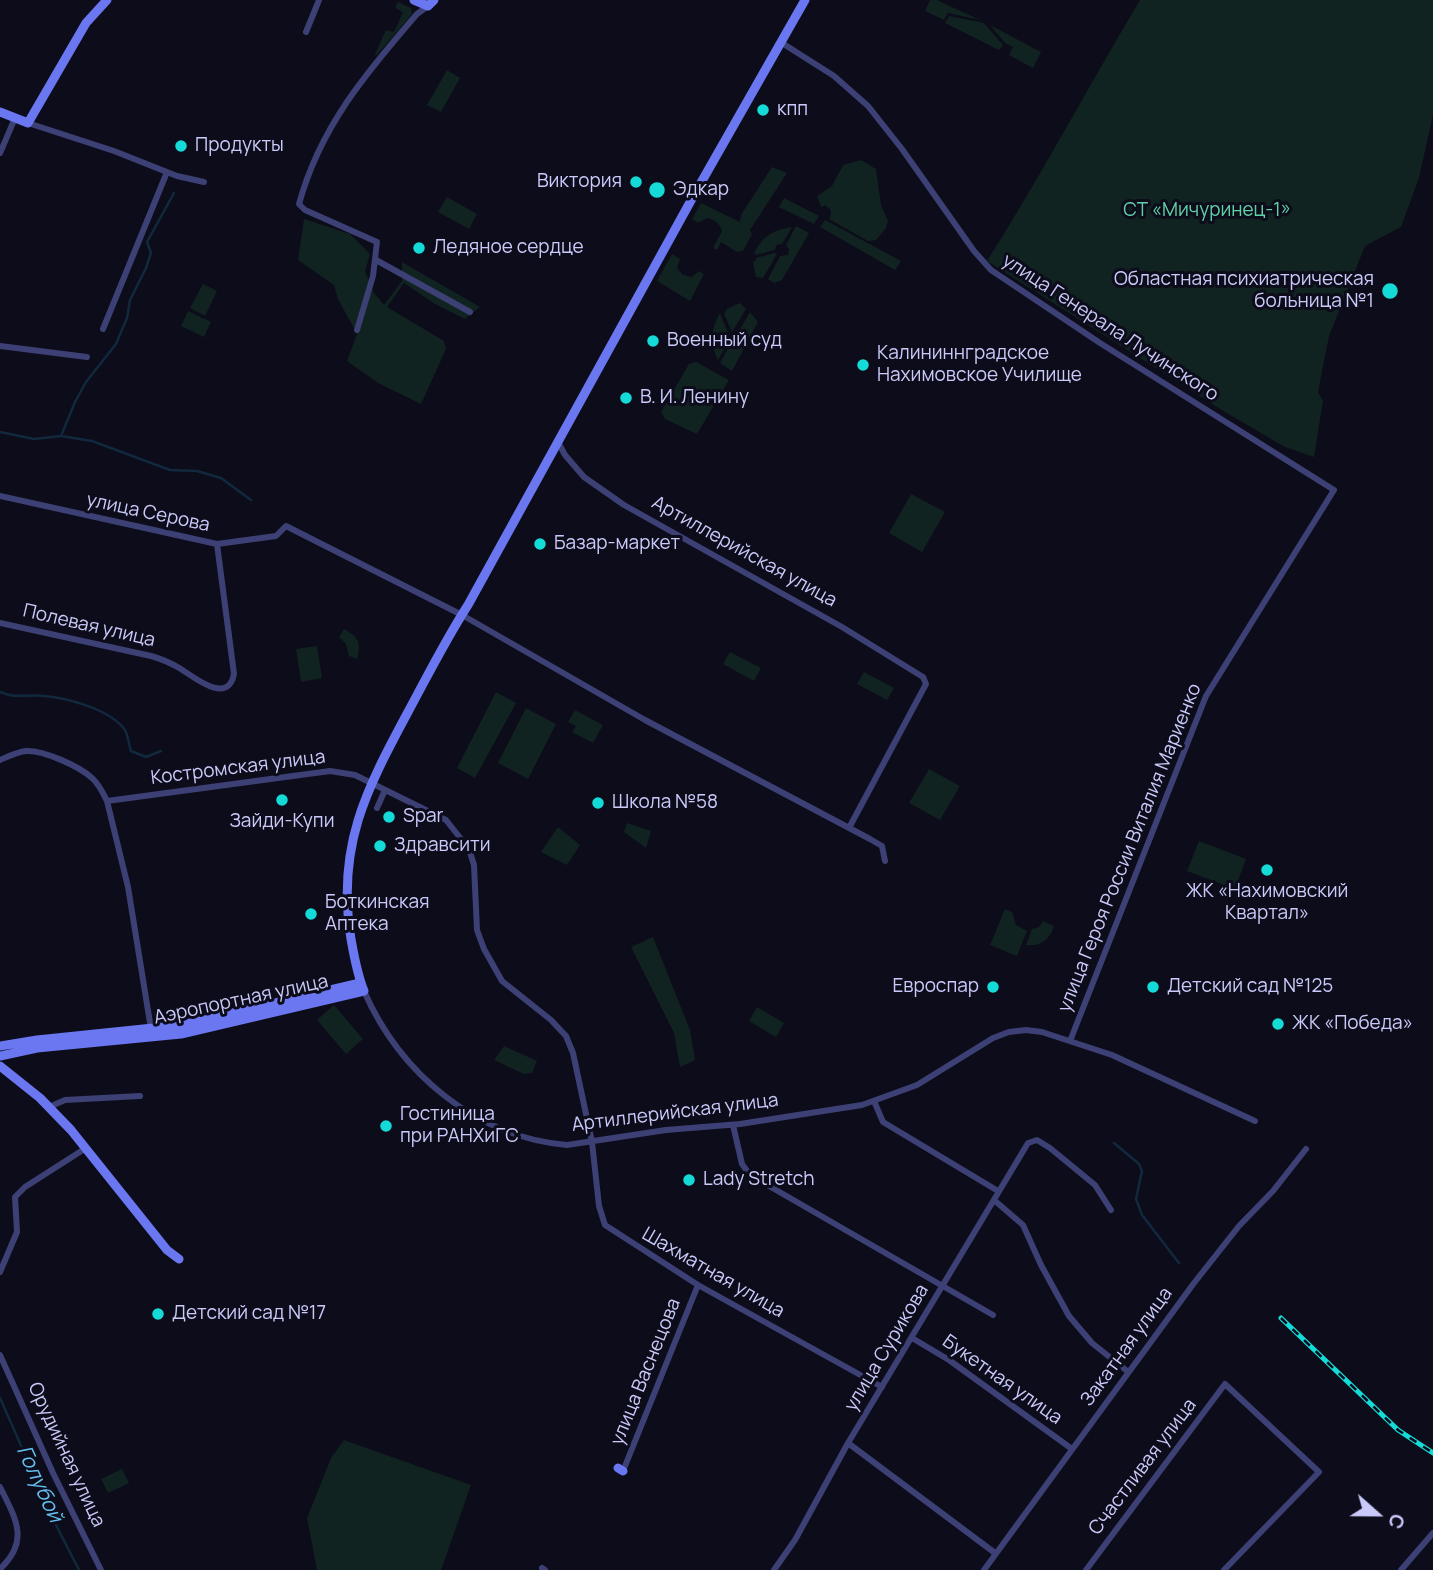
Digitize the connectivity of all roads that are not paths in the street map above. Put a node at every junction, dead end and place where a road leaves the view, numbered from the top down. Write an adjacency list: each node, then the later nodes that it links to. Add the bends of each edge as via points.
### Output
1 (107, 0): 10 (main road, via 86,23)
2 (319, 0): 6 (street)
3 (414, 0): 5 (main road)
4 (805, 0): 7 (main road, Артиллерийская улица)
5 (431, 3): 14 (street, via 347,98 317,153 299,204 376,242)
6 (306, 32)
7 (782, 43): 20 (main road, Артиллерийская улица); 21 (street, улица Генерала Лучинского, via 834,76 868,106 991,271)
8 (0, 112): 9 (main road)
9 (15, 118): 10 (main road); 11 (street)
10 (28, 123): 12 (street)
11 (0, 153)
12 (167, 172): 13 (street); 16 (street)
13 (204, 182)
14 (376, 260): 15 (street); 17 (street)
15 (471, 313)
16 (103, 329)
17 (357, 331)
18 (0, 346): 19 (street)
19 (87, 357)
20 (558, 442): 24 (main road, Артиллерийская улица); 31 (street, Артиллерийская улица, via 584,477 624,505 923,677 926,684)
21 (1334, 490): 35 (street, улица Героя России Виталия Мариенко, via 1206,696)
22 (0, 496): 23 (street, улица Серова)
23 (217, 544): 24 (street, улица Серова, via 276,537 286,526); 25 (street, Полевая улица, via 234,674 228,687 200,683 164,659)
24 (462, 615): 27 (main road, Артиллерийская улица); 31 (street)
25 (0, 622)
26 (0, 760): 29 (street, via 28,750 41,753 80,769)
27 (371, 783): 28 (street, Костромская улица); 29 (street, Костромская улица, via 345,772 311,772); 33 (main road, Артиллерийская улица, via 355,829 347,876 348,920)
28 (385, 790): 30 (street); 44 (street, Шахматная улица, via 446,820 469,849 477,930 484,949 502,981 566,1036)
29 (107, 801): 34 (street, via 128,887)
30 (377, 808)
31 (849, 828): 32 (street, via 882,846)
32 (885, 861)
33 (362, 987): 34 (main road, Аэропортная улица); 37 (main road, Аэропортная улица, via 181,1034); 44 (street, Артиллерийская улица, via 406,1059 456,1104 500,1128 536,1140 567,1145)
34 (151, 1029): 36 (main road, Аэропортная улица)
35 (1070, 1041): 40 (street, Артиллерийская улица, via 1042,1032 1009,1032 917,1085); 42 (street, Артиллерийская улица, via 1127,1061)
36 (0, 1045)
37 (0, 1056)
38 (0, 1066): 41 (main road)
39 (140, 1096): 41 (street, via 65,1100)
40 (874, 1101): 43 (street, Артиллерийская улица); 47 (street, via 883,1122)
41 (49, 1107): 45 (main road)
42 (1255, 1121)
43 (733, 1125): 44 (street, Артиллерийская улица); 53 (street, via 742,1164 750,1175)
44 (592, 1142): 52 (street, Шахматная улица, via 605,1225)
45 (86, 1148): 50 (main road, via 166,1250); 51 (street, via 15,1197 18,1232)
46 (1306, 1149): 57 (street, Закатная улица, via 1239,1226)
47 (998, 1191): 48 (street, улица Сурикова); 49 (street, улица Сурикова, via 1028,1143 1037,1140 1096,1185)
48 (994, 1200): 53 (street, улица Сурикова); 57 (street, via 1023,1225 1069,1316 1092,1343)
49 (1111, 1210)
50 (179, 1259)
51 (0, 1272)
52 (698, 1285): 58 (street, Шахматная улица); 61 (street, улица Васнецова)
53 (942, 1286): 54 (street); 55 (street, улица Сурикова)
54 (993, 1315)
55 (912, 1338): 58 (street, улица Сурикова); 60 (street, Букетная улица)
56 (0, 1355): 66 (street, Орудийная улица)
57 (1127, 1371): 60 (street, Закатная улица)
58 (882, 1387): 59 (street, улица Сурикова)
59 (848, 1443): 64 (street); 67 (street, улица Сурикова)
60 (1072, 1449): 64 (street, Закатная улица)
61 (621, 1469)
62 (0, 1487): 65 (street, via 8,1512 19,1527 17,1549)
63 (1433, 1533): 71 (street)
64 (995, 1552): 68 (street, Закатная улица)
65 (0, 1569)
66 (101, 1570)
67 (774, 1570)
68 (984, 1570)
69 (1086, 1570): 70 (street, Счастливая улица, via 1225,1384 1319,1472)
70 (1224, 1570)
71 (1401, 1570)

